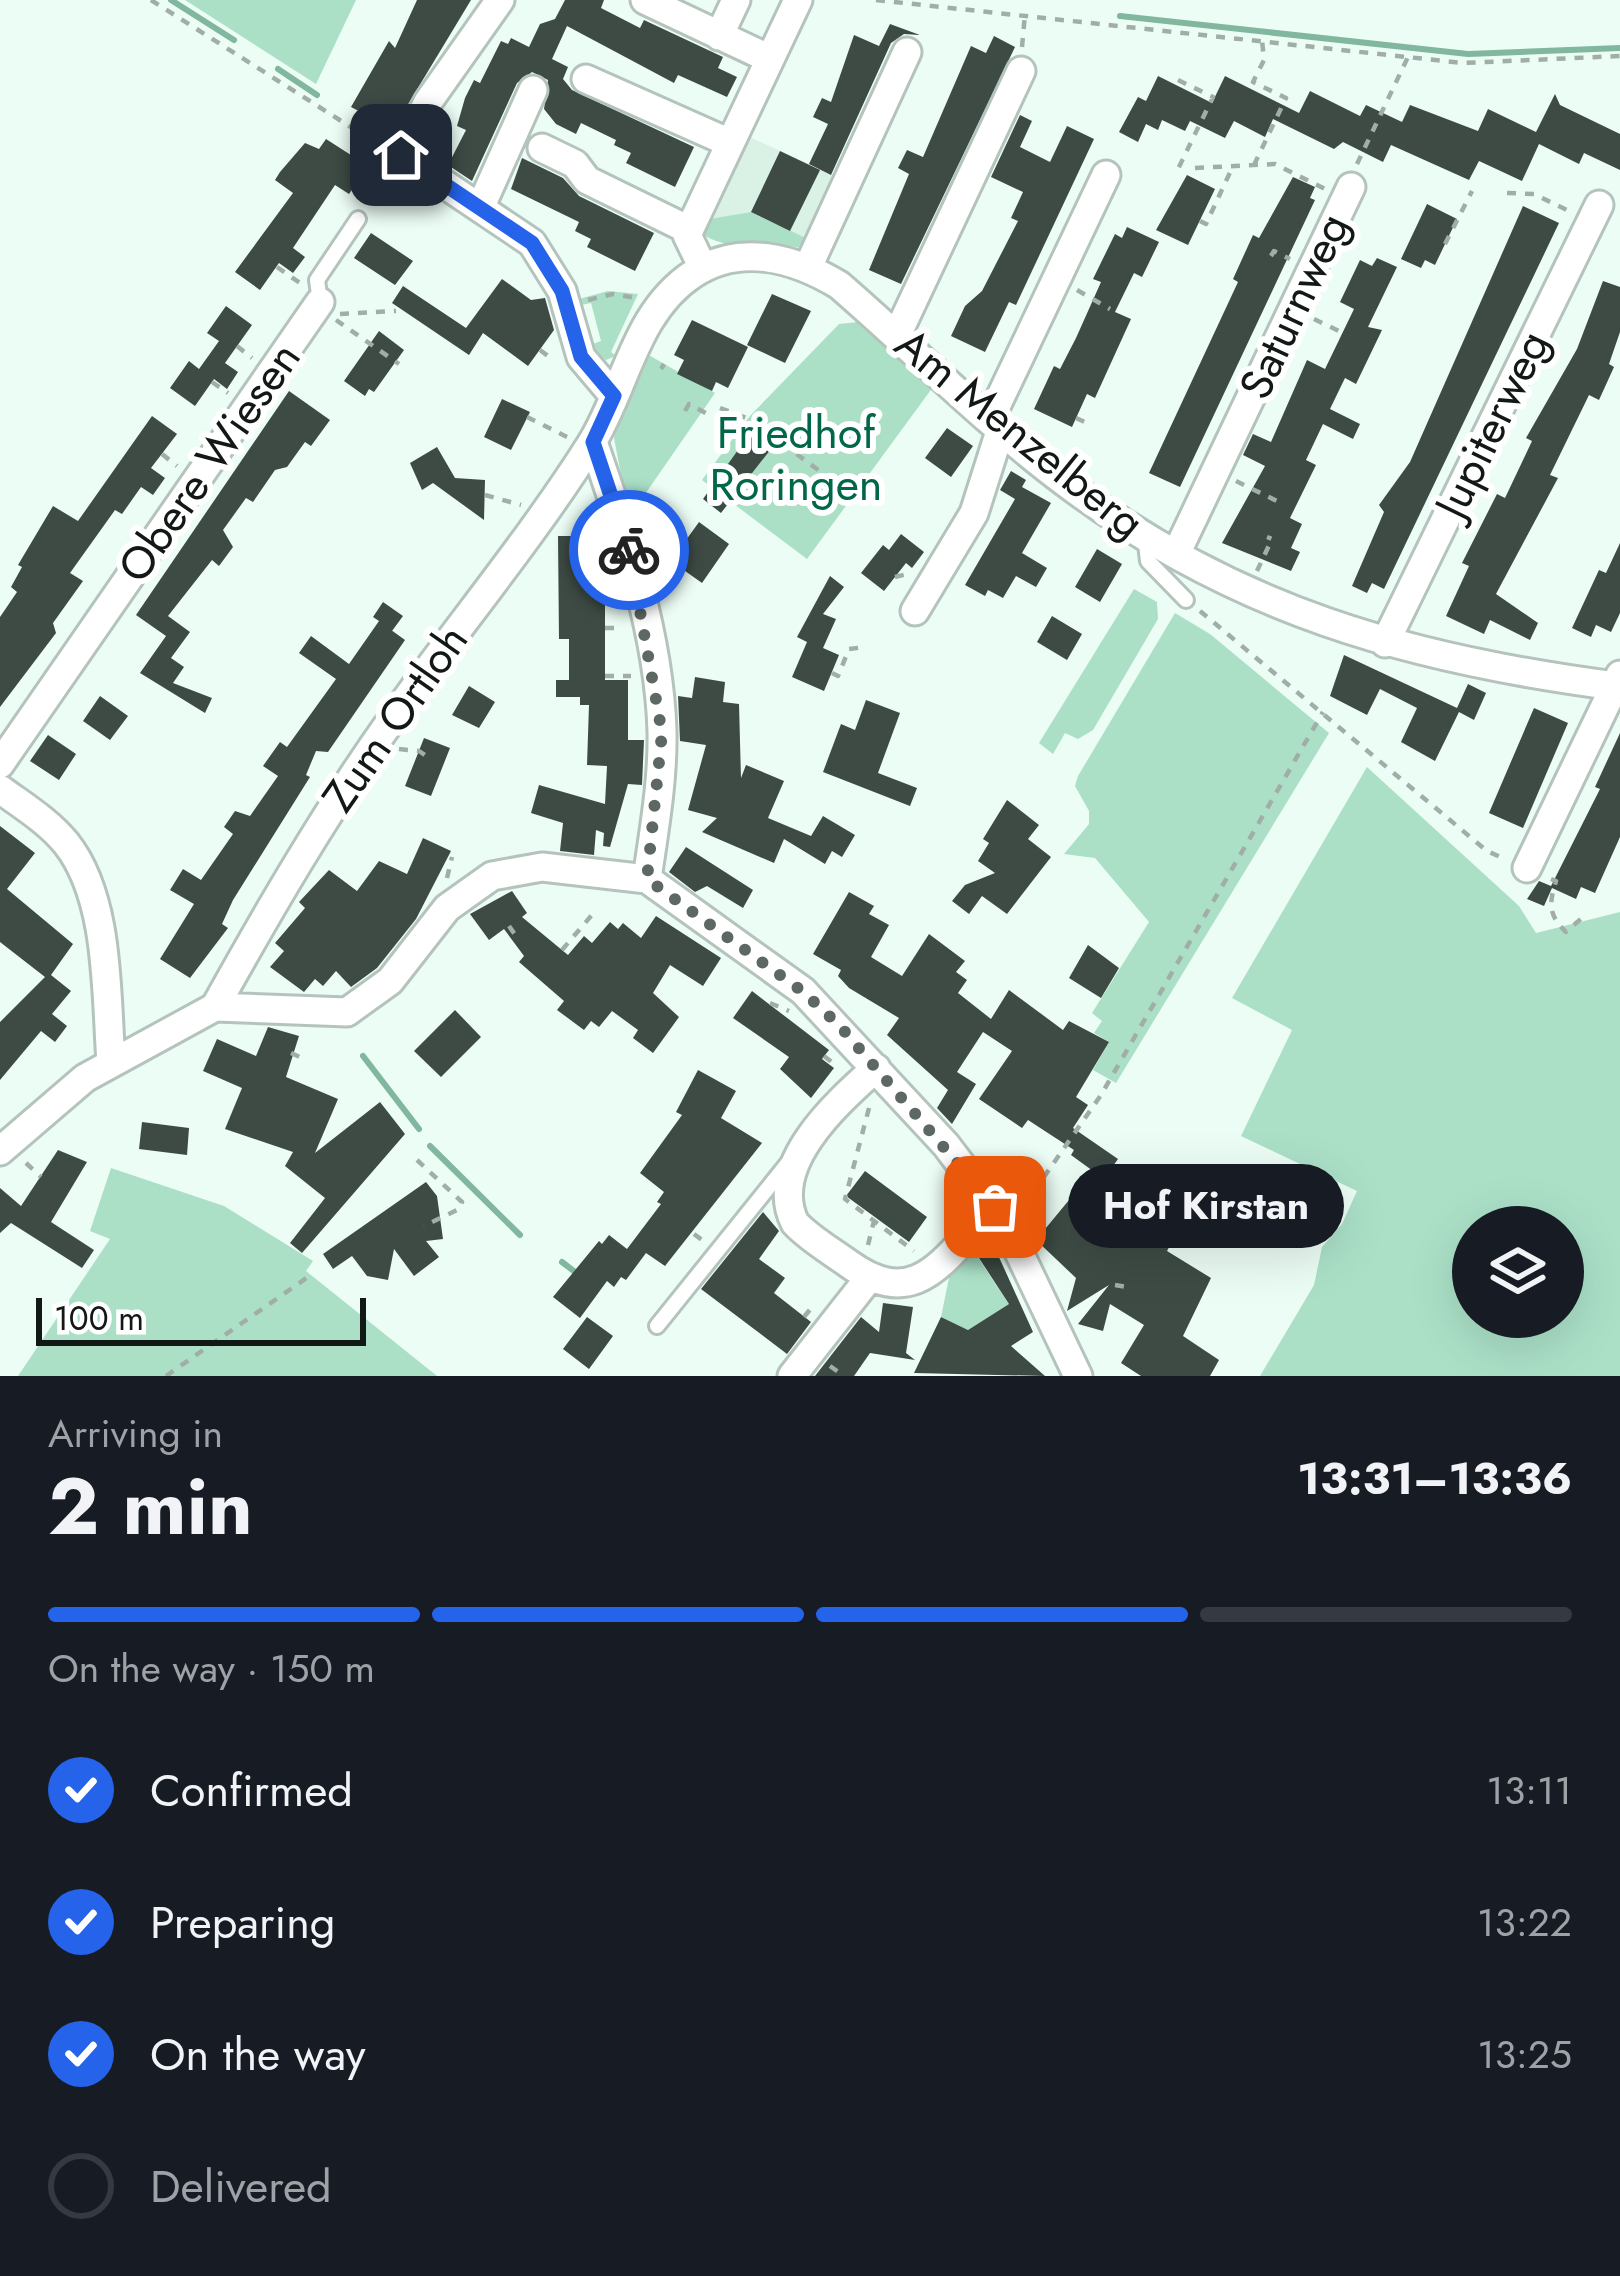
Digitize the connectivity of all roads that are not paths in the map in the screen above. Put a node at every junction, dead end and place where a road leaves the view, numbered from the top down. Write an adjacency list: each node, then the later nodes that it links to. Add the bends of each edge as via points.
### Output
1 (500, 0): 15 (street, via 393,152)
2 (644, 0): 5 (street)
3 (736, 0): 5 (street)
4 (798, 0): 7 (street)
5 (719, 36): 7 (street)
6 (907, 52): 19 (street)
7 (770, 59): 11 (street)
8 (1021, 71): 22 (street)
9 (586, 79): 11 (street)
10 (533, 90): 15 (street)
11 (730, 143): 18 (street)
12 (542, 148): 18 (street, via 575,164 586,180)
13 (1106, 175): 24 (street)
14 (1348, 193): 27 (street, Saturnweg)
15 (482, 206): 23 (street, via 532,243 566,305 581,357)
16 (1595, 213): 30 (street, Jupiterweg)
17 (358, 218): 21 (lane, Obere Wiesen, via 317,280)
18 (689, 230): 20 (street)
19 (808, 267): 20 (street, Am Menzelberg, via 761,256); 22 (street, Am Menzelberg)
20 (704, 268): 23 (street, Am Menzelberg, via 655,309)
21 (320, 302): 32 (street, Obere Wiesen)
22 (897, 335): 24 (street, Am Menzelberg)
23 (614, 396): 25 (street, Am Menzelberg)
24 (995, 423): 26 (street, Am Menzelberg); 29 (street, via 974,513)
25 (590, 445): 35 (street, via 626,536 655,676 661,774); 36 (street, Zum Ortloh, via 377,740 294,865)
26 (1145, 536): 27 (street, Am Menzelberg); 28 (lane, via 1148,561)
27 (1176, 554): 30 (street, Am Menzelberg, via 1246,592)
28 (1186, 600)
29 (915, 611)
30 (1384, 643): 31 (street, Am Menzelberg, via 1495,670)
31 (1617, 680): 34 (street, Am Menzelberg)
32 (0, 764)
33 (0, 789): 37 (street, via 58,833 85,875)
34 (1528, 868)
35 (647, 879): 36 (street, via 542,867 502,872 452,903 390,981 357,1007); 38 (street, via 802,991)
36 (215, 1007): 37 (street)
37 (111, 1063): 39 (street)
38 (867, 1075): 40 (street, via 829,1112); 41 (street)
39 (0, 1150)
40 (802, 1155): 42 (street, via 789,1196 795,1223); 43 (lane, via 776,1171)
41 (1000, 1215): 42 (street, via 912,1283); 45 (street)
42 (868, 1264): 44 (street)
43 (657, 1326)
44 (792, 1376)
45 (1078, 1376)

